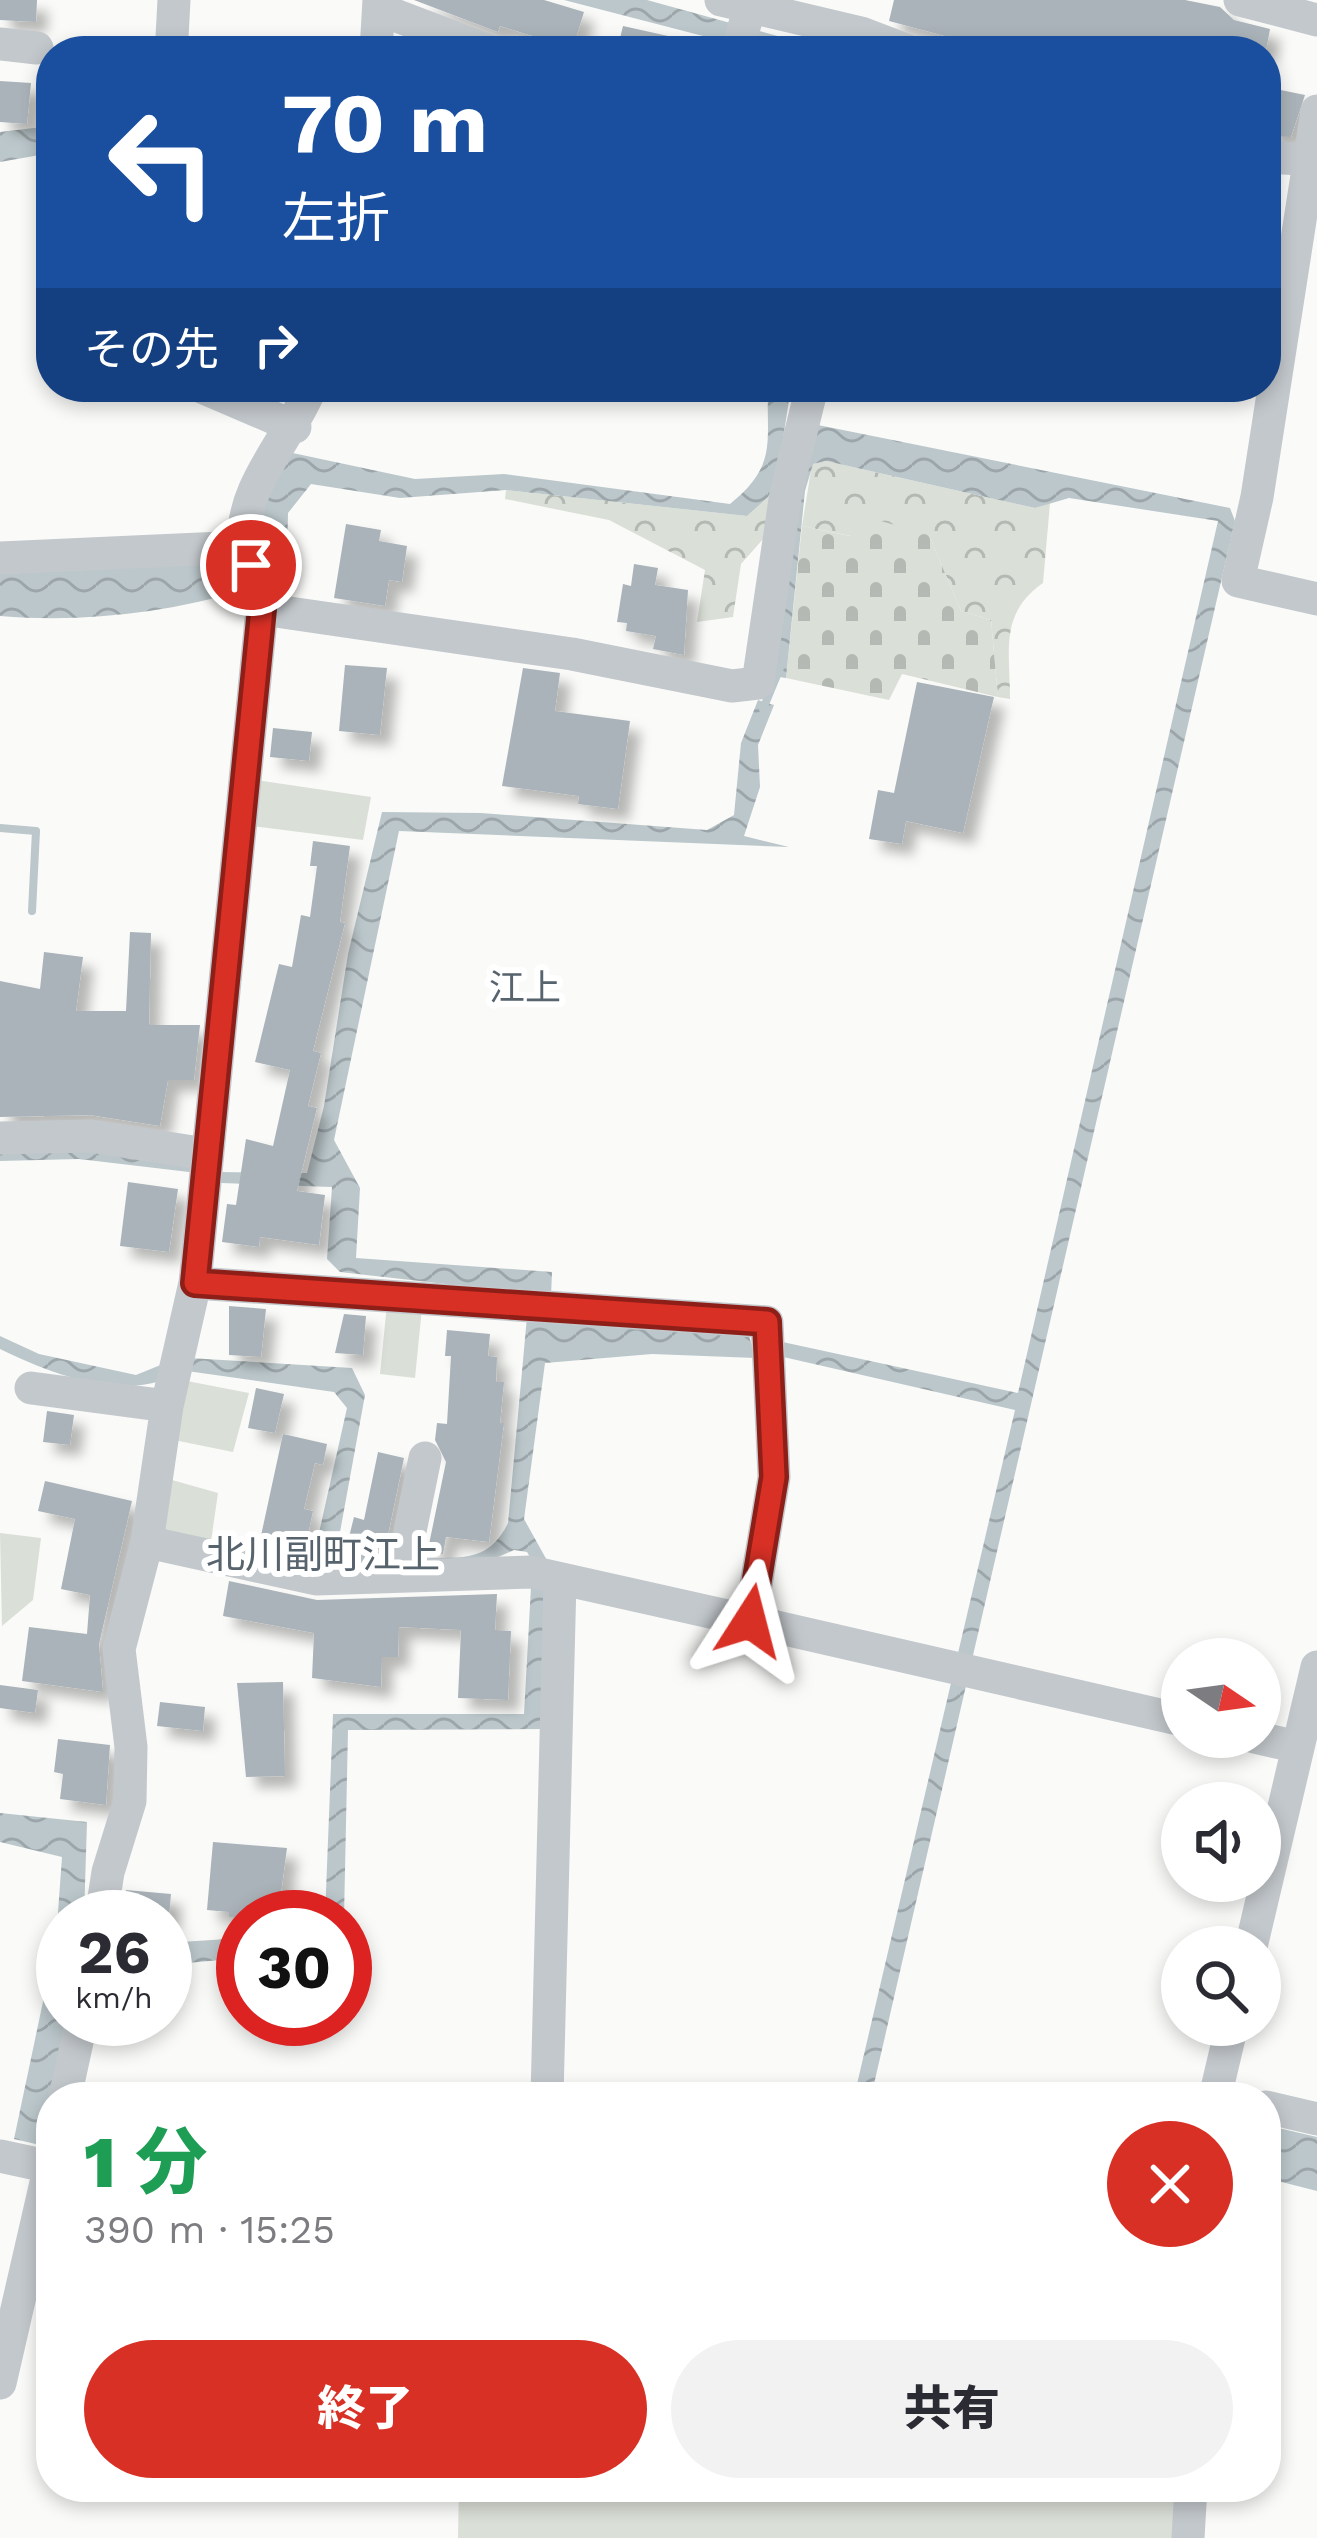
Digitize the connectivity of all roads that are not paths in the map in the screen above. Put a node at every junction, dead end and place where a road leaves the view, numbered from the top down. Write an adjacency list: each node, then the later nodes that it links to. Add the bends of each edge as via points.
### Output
1 (174, 0): 7 (street)
2 (1240, 0): 5 (street)
3 (379, 5): 8 (street); 9 (street)
4 (739, 8): 6 (street)
5 (1317, 20)
6 (853, 32)
7 (172, 36)
8 (377, 36)
9 (453, 36)
10 (0, 44): 11 (street)
11 (36, 48)
12 (1317, 111): 13 (street)
13 (1307, 178): 14 (street)
14 (1281, 344)
15 (236, 402): 19 (street)
16 (305, 402): 19 (street)
17 (808, 402): 21 (street, via 758,683 732,686 572,654)
18 (1272, 402): 22 (street, via 1238,581)
19 (295, 428): 21 (street, via 251,491)
20 (0, 558): 21 (street)
21 (254, 577): 24 (street)
22 (1317, 599)
23 (0, 1138): 24 (street, via 90,1136)
24 (205, 1168): 25 (street)
25 (195, 1283): 26 (street); 32 (street, via 767,1322 774,1477)
26 (173, 1380): 27 (street); 29 (street)
27 (31, 1388)
28 (425, 1458): 30 (street)
29 (147, 1542): 30 (street, via 316,1579); 37 (street, via 119,1649 130,1801)
30 (401, 1563): 31 (street)
31 (546, 1576): 32 (street); 42 (street)
32 (750, 1621): 34 (street)
33 (1317, 1667): 36 (street)
34 (1161, 1715)
35 (1281, 1743): 36 (street)
36 (1298, 1747): 38 (street)
37 (107, 1890)
38 (1256, 1926)
39 (76, 2046): 41 (street)
40 (1228, 2046): 43 (street)
41 (68, 2082)
42 (547, 2082)
43 (1220, 2082)
44 (1281, 2111): 45 (street)
45 (1317, 2119)
46 (0, 2156): 47 (street)
47 (36, 2174)
48 (36, 2228): 49 (street)
49 (0, 2383)
50 (1190, 2502): 51 (street)
51 (1188, 2538)

